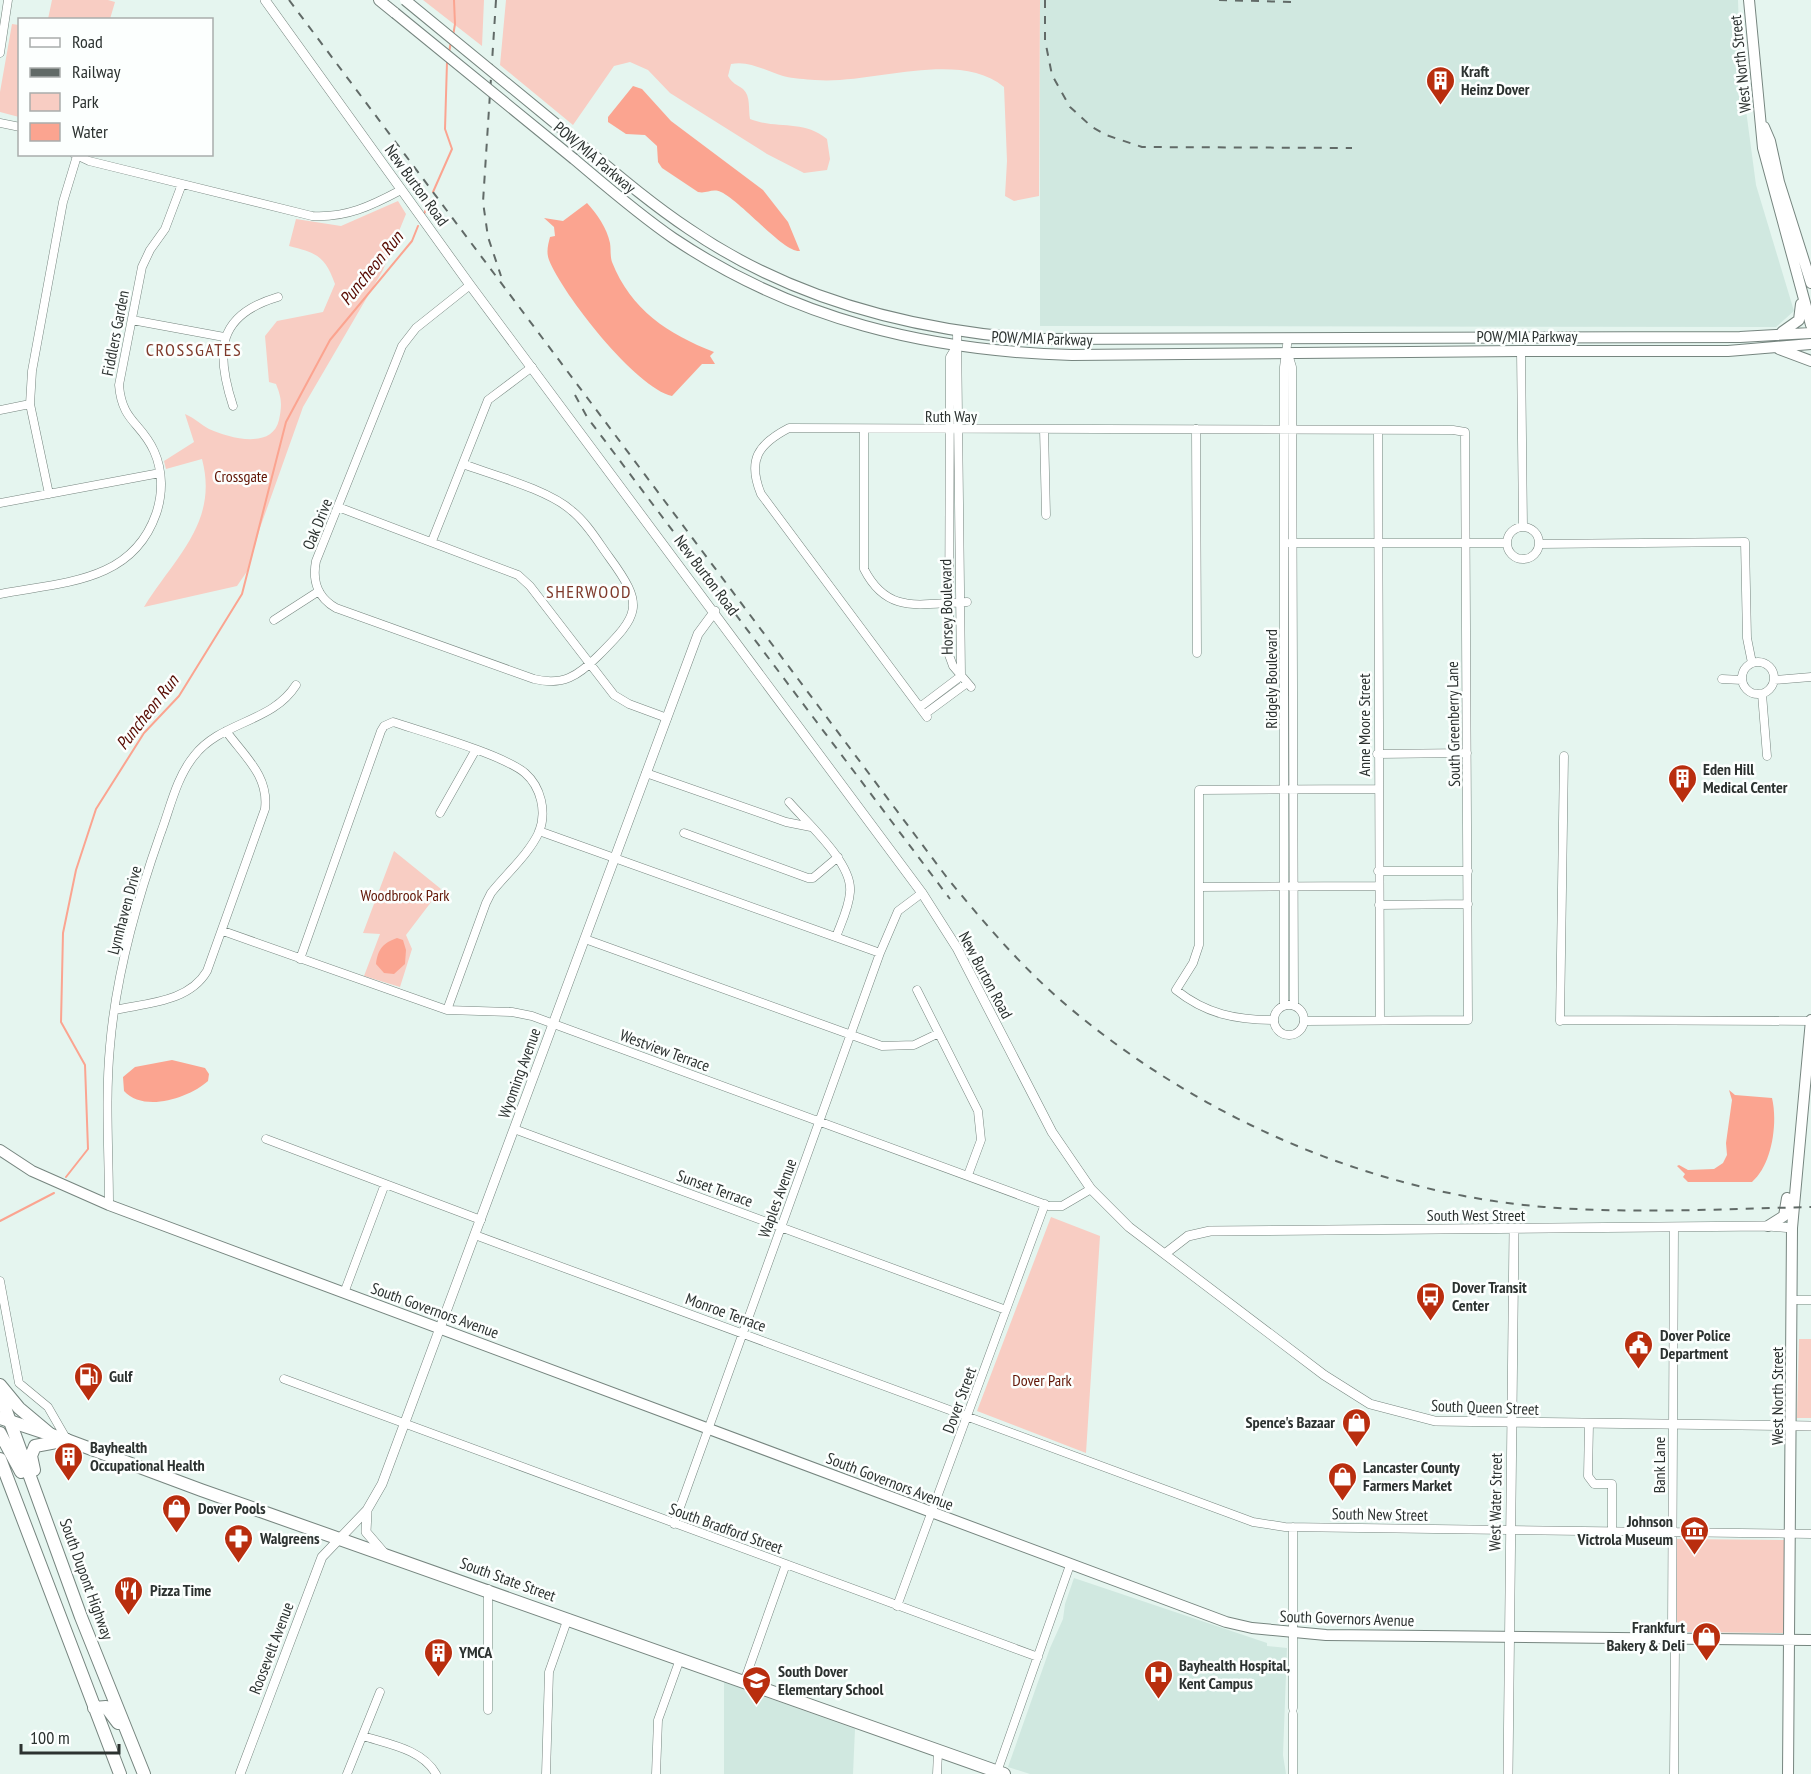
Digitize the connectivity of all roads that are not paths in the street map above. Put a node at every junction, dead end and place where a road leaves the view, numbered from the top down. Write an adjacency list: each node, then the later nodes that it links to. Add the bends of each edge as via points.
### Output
1 (8, 0): 6 (street)
2 (265, 0): 13 (street, New Burton Road)
3 (379, 0): 27 (main road, POW/MIA Parkway, bridge, via 674,238 751,283 789,300 862,327)
4 (405, 0): 20 (main road, POW/MIA Parkway, bridge, via 691,231 773,277 865,311)
5 (1749, 0): 8 (main road, West North Street)
6 (0, 53)
7 (0, 123): 9 (street)
8 (1762, 124): 14 (main road, West North Street); 16 (main road, West North Street, via 1763,148)
9 (18, 127)
10 (75, 156): 33 (street, via 45,296)
11 (79, 156): 12 (street)
12 (182, 183): 13 (street, via 322,216 367,208); 18 (street, Fiddlers Garden, via 165,229 142,267)
13 (401, 190): 15 (street, New Burton Road)
14 (1811, 283)
15 (470, 285): 32 (street, New Burton Road); 48 (street, Oak Drive, via 404,341)
16 (1801, 289): 19 (main road, West North Street); 22 (main road, via 1799,320)
17 (278, 297): 23 (street, via 256,303 238,315)
18 (132, 320): 23 (street); 45 (street, Fiddlers Garden, via 119,385 120,404 154,451)
19 (1811, 325)
20 (957, 331): 25 (main road, POW/MIA Parkway, via 1033,339); 27 (street, Horsey Boulevard)
21 (1811, 333): 22 (main road, POW/MIA Parkway)
22 (1776, 335): 24 (main road, POW/MIA Parkway)
23 (224, 337): 34 (street, via 224,371)
24 (1532, 337): 25 (main road, POW/MIA Parkway); 29 (main road)
25 (1288, 338): 30 (street, Ridgely Boulevard)
26 (1811, 344): 28 (main road, POW/MIA Parkway)
27 (956, 347): 30 (main road, POW/MIA Parkway, via 1072,356); 39 (street, Horsey Boulevard, via 950,357); 40 (street, Horsey Boulevard)
28 (1773, 347): 29 (main road, POW/MIA Parkway, via 1728,351); 31 (main road)
29 (1521, 351): 30 (main road, POW/MIA Parkway); 50 (street)
30 (1287, 353): 41 (street, Ridgely Boulevard, via 1284,367)
31 (1811, 361)
32 (532, 367): 44 (street, via 488,400); 61 (street, New Burton Road)
33 (30, 404): 35 (street); 46 (street)
34 (232, 406)
35 (0, 410)
36 (864, 429): 39 (street, Ruth Way); 60 (street, via 864,568 873,587 888,599); 70 (street, Ruth Way, via 789,428 774,435 756,455 756,482 781,524 924,713)
37 (1044, 429): 38 (street, Ruth Way); 40 (street, Ruth Way); 49 (street)
38 (1196, 429): 41 (street, Ruth Way); 63 (street)
39 (950, 430): 40 (street, Ruth Way); 60 (street, Horsey Boulevard)
40 (959, 430): 59 (street, Horsey Boulevard)
41 (1288, 430): 42 (street, Ruth Way); 52 (street, Ridgely Boulevard)
42 (1378, 430): 43 (street, Ruth Way); 53 (street, Anne Moore Street)
43 (1462, 430): 54 (street, South Greenberry Lane)
44 (463, 464): 51 (street); 65 (street, via 554,499 572,510 628,584 634,601 631,619 624,631)
45 (160, 473): 46 (street); 58 (street, Fiddlers Garden, via 160,503 150,530 133,554 89,577)
46 (49, 494): 47 (street)
47 (0, 503)
48 (338, 507): 51 (street); 57 (street, Oak Drive, via 316,561)
49 (1046, 515)
50 (1523, 527): 55 (street, via 1514,530); 56 (street, via 1536,534)
51 (432, 541): 65 (street, via 525,580)
52 (1289, 543): 53 (street); 73 (street, Ridgely Boulevard); 73 (street, Ridgely Boulevard, via 1293,683)
53 (1378, 543): 54 (street); 78 (street, Anne Moore Street)
54 (1466, 543): 55 (street); 77 (street, South Greenberry Lane)
55 (1506, 543): 56 (street, via 1509,553 1522,560 1536,553)
56 (1539, 544): 64 (street, via 1745,542 1747,638)
57 (319, 591): 62 (street); 65 (street, via 336,608 534,679 567,681)
58 (0, 594)
59 (963, 602): 60 (street); 70 (street, Horsey Boulevard)
60 (949, 603): 70 (street, Horsey Boulevard, via 949,655)
61 (715, 611): 74 (street, Wyoming Avenue, via 698,634); 98 (street, New Burton Road)
62 (274, 620)
63 (1197, 653)
64 (1752, 663): 68 (street, via 1744,670); 69 (street, via 1767,666)
65 (589, 664): 74 (street, via 621,701)
66 (1811, 677): 69 (street)
67 (1722, 679): 68 (street)
68 (1742, 680): 72 (street, via 1747,691)
69 (1774, 680): 72 (street)
70 (966, 682)
71 (296, 685): 75 (street, Lynnhaven Drive, via 276,708)
72 (1762, 694): 80 (street)
73 (1289, 697): 82 (street, Ridgely Boulevard); 83 (street)
74 (667, 718): 81 (street, Wyoming Avenue)
75 (226, 731): 101 (street, via 262,780 266,799); 109 (street, Lynnhaven Drive, via 202,747 181,776 142,890)
76 (475, 751): 86 (street); 88 (street, via 513,765 532,779 542,803); 105 (street, via 393,722 384,726)
77 (1467, 753): 78 (street); 93 (street, South Greenberry Lane)
78 (1377, 754): 84 (street, Anne Moore Street)
79 (1564, 756): 113 (street, via 1561,1021)
80 (1767, 756)
81 (646, 773): 87 (street, via 786,822); 90 (street, Wyoming Avenue)
82 (1284, 789): 83 (street); 95 (street, Ridgely Boulevard); 97 (street, via 1198,790)
83 (1294, 789): 84 (street); 94 (street)
84 (1377, 789): 92 (street, Anne Moore Street)
85 (789, 801): 87 (street)
86 (440, 813)
87 (811, 827): 91 (street)
88 (539, 831): 90 (street); 110 (street, via 491,893)
89 (684, 833): 91 (street, via 808,878)
90 (615, 857): 102 (street); 103 (street, Wyoming Avenue)
91 (838, 857): 102 (street, via 849,879 850,892)
92 (1378, 871): 93 (street); 96 (street, Anne Moore Street)
93 (1468, 871): 99 (street, South Greenberry Lane)
94 (1295, 885): 95 (street); 96 (street); 108 (street)
95 (1284, 886): 97 (street); 107 (street, Ridgely Boulevard)
96 (1378, 886): 100 (street, Anne Moore Street)
97 (1198, 887): 111 (street, via 1199,945 1176,990 1222,1016)
98 (922, 893): 104 (street, Waples Avenue, via 898,911); 125 (street, New Burton Road, via 957,948 1052,1132)
99 (1468, 904): 100 (street); 112 (street, South Greenberry Lane, via 1468,1020)
100 (1379, 905): 112 (street, Anne Moore Street)
101 (223, 931): 105 (street, Westview Terrace); 109 (street, via 202,980 188,992)
102 (836, 937): 104 (street)
103 (585, 939): 115 (street, Wyoming Avenue); 117 (street)
104 (880, 953): 117 (street, Waples Avenue)
105 (300, 959): 110 (street, Westview Terrace)
106 (916, 990): 116 (street)
107 (1284, 1006): 108 (street); 111 (street)
108 (1294, 1006): 114 (street, via 1301,1010)
109 (115, 1010): 127 (street, Lynnhaven Drive, via 109,1063)
110 (447, 1010): 115 (street, Westview Terrace, via 512,1012)
111 (1274, 1020): 114 (street, via 1279,1032 1289,1036 1299,1032)
112 (1380, 1020): 114 (street)
113 (1811, 1020): 121 (main road, West North Street)
114 (1305, 1021)
115 (554, 1023): 118 (street, Westview Terrace); 119 (street, Wyoming Avenue)
116 (937, 1034): 117 (street, via 914,1045 893,1048); 123 (street, via 978,1111 982,1127)
117 (850, 1035): 118 (street, Waples Avenue)
118 (820, 1120): 123 (street, Westview Terrace); 129 (street, Waples Avenue)
119 (514, 1129): 128 (street, Wyoming Avenue); 129 (street, Sunset Terrace)
120 (266, 1139): 124 (street)
121 (1800, 1142): 130 (main road, via 1785,1214); 132 (main road, West North Street)
122 (0, 1150): 127 (main road, South Governors Avenue, via 71,1190)
123 (968, 1175): 126 (street, Westview Terrace)
124 (385, 1184): 128 (street); 137 (street)
125 (1091, 1189): 126 (street, Westview Terrace, via 1062,1206); 135 (street, South Queen Street, via 1129,1227)
126 (1045, 1204): 140 (street, Dover Street)
127 (109, 1205): 137 (main road, South Governors Avenue)
128 (481, 1220): 134 (street, Wyoming Avenue)
129 (781, 1226): 140 (street, Sunset Terrace); 142 (street, Waples Avenue)
130 (1768, 1226): 131 (street, South West Street); 132 (street, South West Street)
131 (1674, 1227): 133 (street, South West Street); 152 (street, Bank Lane)
132 (1792, 1228): 138 (main road, West North Street)
133 (1514, 1230): 135 (street, South West Street, via 1210,1231 1188,1236); 149 (street, West Water Street)
134 (475, 1235): 141 (street, Wyoming Avenue); 142 (street, Monroe Terrace)
135 (1166, 1253): 149 (street, South Queen Street, via 1324,1375 1370,1404 1435,1421)
136 (0, 1281): 158 (street, via 19,1383 48,1407)
137 (344, 1293): 141 (main road, South Governors Avenue)
138 (1792, 1300): 139 (street); 153 (main road, West North Street)
139 (1811, 1300)
140 (1006, 1310): 147 (street, Dover Street)
141 (441, 1327): 151 (street, Wyoming Avenue); 155 (main road, South Governors Avenue)
142 (742, 1332): 147 (street, Monroe Terrace); 155 (street, Waples Avenue)
143 (284, 1379): 151 (street, South Bradford Street)
144 (0, 1385): 157 (main road, via 19,1408)
145 (0, 1394): 148 (main road, South Dupont Highway)
146 (0, 1408): 148 (main road)
147 (968, 1415): 161 (street, Dover Street); 164 (street, South New Street, via 1232,1515)
148 (5, 1420): 157 (main road, South State Street); 162 (main road, South Dupont Highway)
149 (1511, 1424): 150 (street, South Queen Street); 165 (street, West Water Street)
150 (1589, 1424): 152 (street, South Queen Street); 166 (street, via 1588,1476 1594,1484 1612,1484)
151 (404, 1425): 160 (street, Wyoming Avenue); 163 (street, South Bradford Street)
152 (1673, 1425): 153 (street, South Queen Street); 167 (street, Bank Lane)
153 (1792, 1426): 154 (street, South Queen Street); 168 (main road, West North Street)
154 (1811, 1426)
155 (707, 1428): 161 (main road, South Governors Avenue); 163 (street, Waples Avenue)
156 (0, 1433): 176 (main road, via 24,1479)
157 (50, 1434): 158 (main road, South State Street)
158 (68, 1440): 162 (main road, via 42,1442 31,1452); 170 (main road, South State Street)
159 (0, 1460): 187 (main road)
160 (368, 1508): 170 (street, Wyoming Avenue); 171 (street, via 366,1532)
161 (932, 1513): 173 (main road, South Governors Avenue); 175 (street, Dover Street)
162 (49, 1523): 176 (main road, South Dupont Highway)
163 (674, 1524): 172 (street, South Bradford Street)
164 (1293, 1527): 165 (street, South New Street); 178 (street)
165 (1510, 1531): 166 (street, South New Street); 179 (street, West Water Street)
166 (1612, 1532): 167 (street, South New Street)
167 (1672, 1533): 168 (street, South New Street); 180 (street, Bank Lane)
168 (1790, 1533): 169 (street, South New Street); 181 (main road, West North Street)
169 (1811, 1534)
170 (339, 1538): 171 (main road, South State Street); 194 (street, Roosevelt Avenue, via 327,1548 319,1564)
171 (386, 1554): 174 (main road, South State Street)
172 (786, 1564): 175 (street, South Bradford Street); 185 (street)
173 (1070, 1565): 178 (main road, South Governors Avenue, via 1226,1622); 183 (street)
174 (488, 1589): 177 (main road, South State Street); 188 (street)
175 (897, 1606): 183 (street, South Bradford Street)
176 (81, 1617): 193 (main road, South Dupont Highway)
177 (567, 1618): 184 (main road, South State Street); 197 (street, via 549,1672)
178 (1293, 1633): 179 (main road, South Governors Avenue); 200 (street)
179 (1509, 1636): 180 (main road, South Governors Avenue); 201 (street, West Water Street)
180 (1674, 1639): 181 (main road, South Governors Avenue); 202 (street, Bank Lane)
181 (1789, 1640): 182 (main road, South Governors Avenue); 203 (main road, West North Street)
182 (1811, 1640)
183 (1038, 1657): 191 (street)
184 (680, 1659): 185 (main road, South State Street); 198 (street, via 658,1720)
185 (744, 1682): 190 (main road, South State Street)
186 (380, 1692): 189 (street)
187 (94, 1708): 192 (main road); 193 (main road, via 106,1707 116,1717)
188 (488, 1710)
189 (363, 1736): 195 (street); 196 (street, via 415,1754)
190 (938, 1752): 191 (main road, South State Street); 199 (street)
191 (1000, 1773)
192 (120, 1774)
193 (142, 1774)
194 (240, 1774)
195 (347, 1774)
196 (436, 1774)
197 (546, 1774)
198 (656, 1774)
199 (937, 1774)
200 (1293, 1774)
201 (1508, 1774)
202 (1674, 1774)
203 (1788, 1774)

